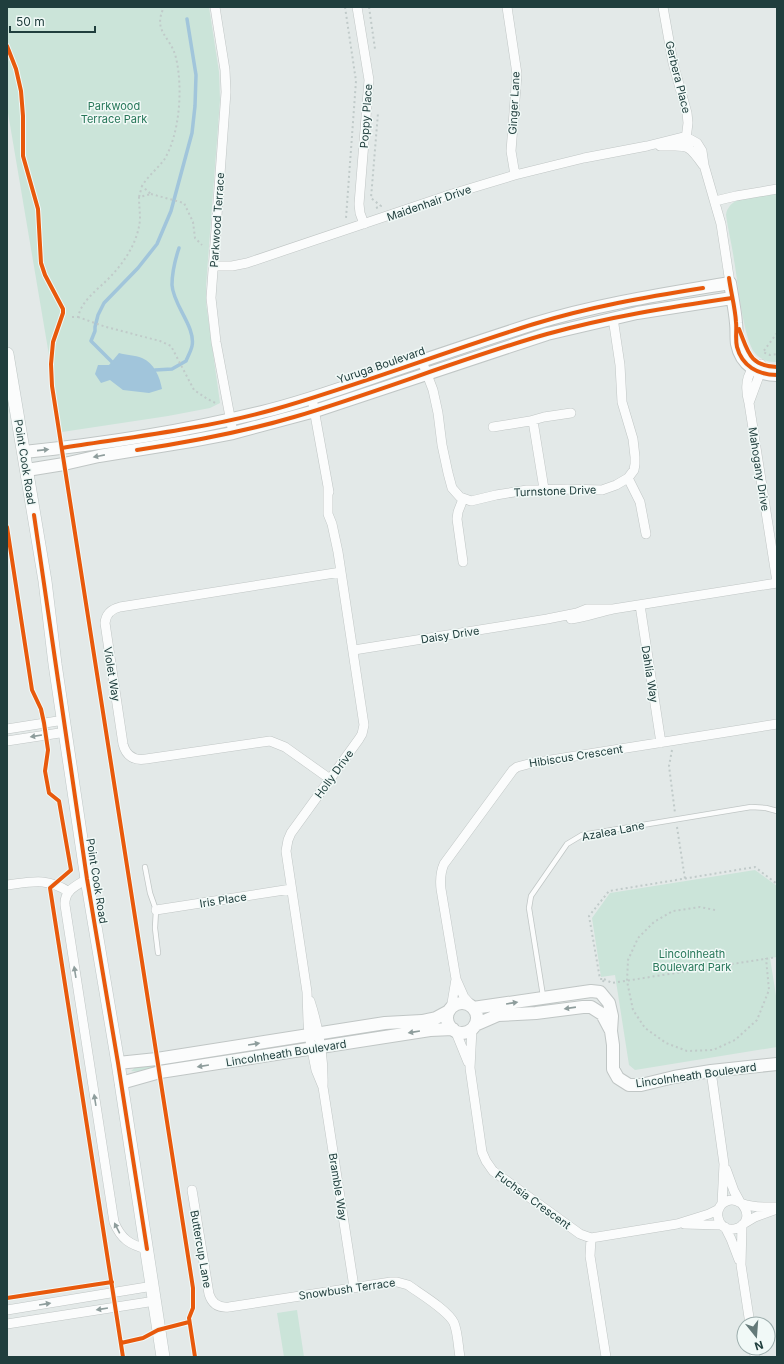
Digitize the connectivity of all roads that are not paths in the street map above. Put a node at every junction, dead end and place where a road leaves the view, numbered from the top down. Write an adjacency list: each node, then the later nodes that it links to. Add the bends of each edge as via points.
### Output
1 (215, 7): 10 (street, Parkwood Terrace, via 226,92)
2 (357, 7): 9 (street, Poppy Place, via 368,80 359,204)
3 (506, 7): 6 (street, Ginger Lane, via 517,74 511,151)
4 (663, 7): 5 (street, Gerbera Place, via 673,64 688,113)
5 (686, 142): 6 (street, Maidenhair Drive, via 676,138); 8 (street, via 693,140 700,146)
6 (515, 175): 9 (street, Maidenhair Drive)
7 (777, 189): 8 (street)
8 (715, 201): 11 (street)
9 (364, 224): 10 (street, Maidenhair Drive, via 247,263)
10 (214, 266): 23 (street, Parkwood Terrace, via 212,315)
11 (730, 283): 12 (street); 15 (street, Yuruga Boulevard, via 589,309 534,324)
12 (732, 298): 13 (street, Yuruga Boulevard); 17 (street, via 736,341 740,353 748,366)
13 (613, 318): 18 (street, Yuruga Boulevard, via 547,334); 29 (street, via 622,402 633,439 635,456 634,470)
14 (7, 354): 27 (main road, Point Cook Road)
15 (422, 361): 18 (street); 20 (street, Yuruga Boulevard)
16 (777, 367): 17 (street)
17 (758, 369): 19 (street); 32 (street, Mahogany Drive, via 749,403)
18 (427, 373): 21 (street, Yuruga Boulevard); 31 (street, via 438,413 448,473 454,492)
19 (777, 375)
20 (312, 398): 21 (street, Holly Drive); 23 (street, Yuruga Boulevard)
21 (315, 411): 26 (street, Yuruga Boulevard); 35 (street, Holly Drive, via 328,487 328,514)
22 (571, 413): 24 (street)
23 (230, 419): 26 (street, Parkwood Terrace); 27 (street, Yuruga Boulevard, one-way to 23, via 177,430)
24 (533, 421): 25 (street); 30 (street)
25 (493, 427)
26 (233, 433): 28 (street, Yuruga Boulevard, one-way to 28)
27 (24, 452): 28 (main road, Point Cook Road)
28 (27, 470): 40 (main road, Point Cook Road)
29 (628, 478): 30 (street, Turnstone Drive, via 602,490); 33 (street, via 640,502)
30 (544, 489): 31 (street, Turnstone Drive, via 511,492 476,500)
31 (463, 499): 34 (street, via 457,519)
32 (772, 525): 36 (street, Mahogany Drive)
33 (646, 534)
34 (463, 562)
35 (341, 572): 38 (street, Holly Drive); 44 (street, Violet Way, via 120,607 110,611 105,622 123,744 131,758 140,760 270,741 285,747)
36 (777, 583): 37 (street, Daisy Drive)
37 (640, 605): 38 (street, Daisy Drive, via 580,618 547,620); 43 (street, Dahlia Way)
38 (354, 650): 44 (street, Holly Drive, via 364,729)
39 (777, 724): 43 (street, Hibiscus Crescent)
40 (65, 726): 41 (street); 42 (street, one-way to 42); 47 (main road, Point Cook Road)
41 (7, 729)
42 (7, 741)
43 (661, 743): 53 (street, Hibiscus Crescent, via 532,763 517,767 511,773 444,864 441,872 441,889)
44 (330, 779): 49 (street, Holly Drive, via 288,840 286,852)
45 (777, 811): 55 (lane, Azalea Lane, via 751,807 582,835 567,844 531,896 528,908)
46 (145, 867): 51 (lane)
47 (87, 879): 50 (street, Point Cook Road); 64 (main road, Point Cook Road)
48 (7, 885): 50 (street, via 47,881)
49 (291, 889): 51 (street, Iris Place); 62 (street, Holly Drive, via 307,992 308,1022)
50 (69, 892): 78 (street, one-way to 50, via 135,1246 123,1238 114,1222 65,905 65,898)
51 (156, 910): 52 (lane)
52 (158, 953)
53 (456, 979): 56 (street, Hibiscus Crescent); 58 (street, Hibiscus Crescent)
54 (598, 992): 55 (street); 57 (street); 61 (street, Lincolnheath Boulevard, via 609,1003 612,1016)
55 (543, 998): 56 (street, one-way to 55)
56 (472, 1007): 58 (street, via 463,1003 454,1005); 59 (street, via 477,1016)
57 (591, 1008): 59 (street, one-way to 59, via 498,1015); 61 (street, Lincolnheath Boulevard, via 602,1014)
58 (450, 1010): 60 (street, via 448,1021); 62 (street, Lincolnheath Boulevard, via 438,1017 422,1021 395,1022)
59 (473, 1027): 60 (street, via 464,1032); 66 (street, Fuchsia Crescent)
60 (454, 1030): 63 (street, Lincolnheath Boulevard, one-way to 63, via 430,1030); 66 (street, Fuchsia Crescent)
61 (611, 1031): 67 (street, Lincolnheath Boulevard, via 613,1069 618,1078 629,1085 642,1085)
62 (314, 1034): 63 (street, Bramble Way); 64 (street, Lincolnheath Boulevard, one-way to 62)
63 (317, 1048): 68 (street, Lincolnheath Boulevard, one-way to 68, via 160,1072); 81 (street, Bramble Way, via 324,1069 323,1087)
64 (118, 1063): 68 (main road, Point Cook Road)
65 (777, 1064): 67 (street, Lincolnheath Boulevard)
66 (470, 1068): 77 (street, Fuchsia Crescent, via 482,1152 493,1171 580,1234)
67 (711, 1070): 69 (street)
68 (121, 1083): 78 (main road, Point Cook Road)
69 (724, 1164): 71 (street, via 734,1192); 72 (street)
70 (192, 1190): 83 (street, Buttercup Lane, via 210,1299)
71 (741, 1203): 72 (street, via 730,1200); 73 (street); 75 (street, via 747,1213)
72 (720, 1207): 74 (street, via 709,1214); 76 (street, via 718,1217)
73 (777, 1208): 75 (street)
74 (677, 1224): 76 (street); 77 (street)
75 (744, 1224): 76 (street, via 734,1229); 79 (street)
76 (723, 1226): 79 (street, via 731,1238)
77 (591, 1238): 89 (street, via 590,1256)
78 (147, 1249): 80 (main road, Point Cook Road)
79 (741, 1265): 85 (street)
80 (153, 1286): 82 (main road, Point Cook Road); 84 (street, one-way to 80)
81 (354, 1287): 83 (street, Snowbush Terrace, via 229,1307); 88 (street, Snowbush Terrace, via 391,1282 408,1285 451,1318)
82 (155, 1301): 86 (street, one-way to 86); 87 (main road, Point Cook Road)
83 (216, 1305)
84 (7, 1310)
85 (749, 1316)
86 (7, 1324)
87 (163, 1357)
88 (460, 1357)
89 (606, 1357)

